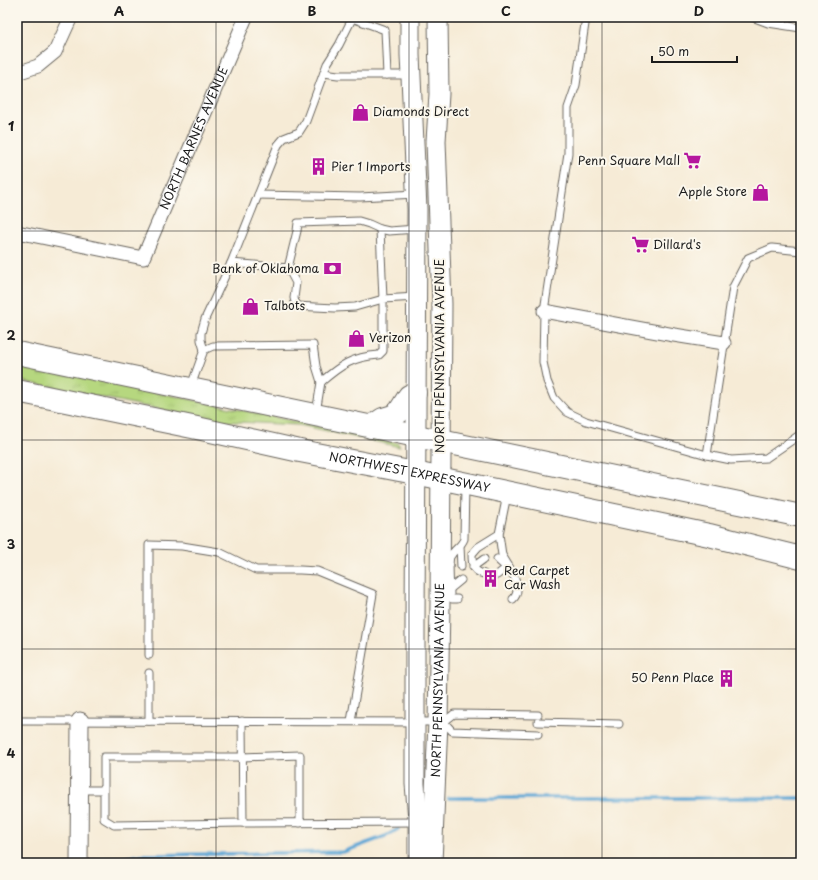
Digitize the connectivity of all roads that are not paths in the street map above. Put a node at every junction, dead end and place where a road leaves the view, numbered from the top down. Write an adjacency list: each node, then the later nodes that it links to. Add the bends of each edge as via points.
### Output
1 (71, 17): 9 (street, via 56,52 38,66)
2 (246, 17): 17 (street, NORTH BARNES AVENUE, via 143,258)
3 (353, 17): 10 (lane); 11 (lane, via 385,30)
4 (410, 17): 12 (main road, NORTH PENNSYLVANIA AVENUE)
5 (438, 17): 35 (main road, NORTH PENNSYLVANIA AVENUE, via 439,94 436,141 442,304)
6 (586, 17): 23 (lane, via 576,85 568,108 568,153)
7 (752, 17): 8 (lane, via 768,23)
8 (801, 28)
9 (17, 73)
10 (324, 73): 11 (lane); 14 (lane, via 306,121 299,132 284,138 278,145)
11 (387, 75): 12 (lane)
12 (411, 76): 13 (main road, NORTH PENNSYLVANIA AVENUE)
13 (416, 194): 14 (lane, via 360,197); 16 (main road, NORTH PENNSYLVANIA AVENUE)
14 (258, 195): 19 (lane)
15 (380, 229): 16 (lane); 20 (lane, via 359,221 298,223); 22 (lane)
16 (416, 229): 21 (main road, NORTH PENNSYLVANIA AVENUE)
17 (17, 232)
18 (801, 251): 24 (lane, via 772,248 748,258 734,287)
19 (231, 263): 20 (lane); 25 (lane, via 205,319 201,333)
20 (288, 268): 22 (lane, via 296,283 296,306 355,307)
21 (416, 297): 22 (lane); 30 (main road, NORTH PENNSYLVANIA AVENUE)
22 (383, 299): 27 (lane, via 383,351 379,355 351,360)
23 (544, 311): 24 (street); 36 (lane, via 545,373 554,398 567,412 602,426)
24 (724, 343): 36 (lane)
25 (204, 350): 27 (lane, via 213,346 313,345); 28 (lane)
26 (17, 353): 28 (highway)
27 (320, 382): 31 (lane)
28 (190, 389): 31 (highway)
29 (17, 391): 37 (highway, NORTHWEST EXPRESSWAY)
30 (415, 393): 32 (highway, via 409,396 399,412); 34 (main road, NORTH PENNSYLVANIA AVENUE)
31 (316, 415): 32 (highway)
32 (372, 427): 34 (highway)
33 (801, 434): 36 (lane, via 766,458 731,460)
34 (415, 436): 35 (highway); 37 (main road, NORTH PENNSYLVANIA AVENUE)
35 (440, 441): 38 (main road, NORTH PENNSYLVANIA AVENUE); 41 (highway)
36 (708, 455)
37 (415, 473): 38 (highway, NORTHWEST EXPRESSWAY); 63 (main road, NORTH PENNSYLVANIA AVENUE)
38 (440, 478): 39 (highway, NORTHWEST EXPRESSWAY); 64 (main road, NORTH PENNSYLVANIA AVENUE)
39 (465, 484): 40 (highway, NORTHWEST EXPRESSWAY); 43 (lane, via 464,539)
40 (508, 493): 42 (lane); 44 (highway, NORTHWEST EXPRESSWAY, via 710,535)
41 (801, 516)
42 (499, 534): 48 (lane, via 472,554); 49 (lane, via 502,555)
43 (460, 546): 47 (lane); 53 (lane, via 450,558)
44 (801, 558)
45 (484, 559): 48 (lane)
46 (497, 559): 49 (lane)
47 (461, 567)
48 (473, 567): 50 (lane, via 478,573)
49 (509, 570): 51 (lane); 54 (lane, via 516,581 518,592)
50 (484, 571)
51 (497, 571)
52 (461, 580): 53 (lane)
53 (450, 589): 55 (lane, via 450,596)
54 (513, 599)
55 (457, 600)
56 (148, 655): 62 (lane, via 149,545 182,546 219,552 256,570 317,571 373,594)
57 (148, 674): 60 (lane)
58 (17, 721): 59 (lane)
59 (80, 721): 60 (lane); 68 (street)
60 (149, 721): 61 (lane)
61 (242, 721): 62 (lane); 67 (lane)
62 (351, 721): 63 (lane)
63 (416, 722): 64 (lane); 70 (main road, NORTH PENNSYLVANIA AVENUE, via 415,784)
64 (441, 722): 65 (lane, via 454,714); 66 (lane, via 452,731); 75 (main road, NORTH PENNSYLVANIA AVENUE)
65 (619, 724)
66 (538, 734)
67 (243, 757): 69 (lane, via 104,757); 71 (lane); 72 (lane, via 300,755)
68 (80, 790): 69 (lane); 73 (street)
69 (103, 790): 71 (lane, via 104,820 114,825)
70 (418, 822): 72 (lane); 74 (main road, NORTH PENNSYLVANIA AVENUE)
71 (243, 823): 72 (lane)
72 (300, 823)
73 (79, 863)
74 (418, 863)
75 (432, 863)

